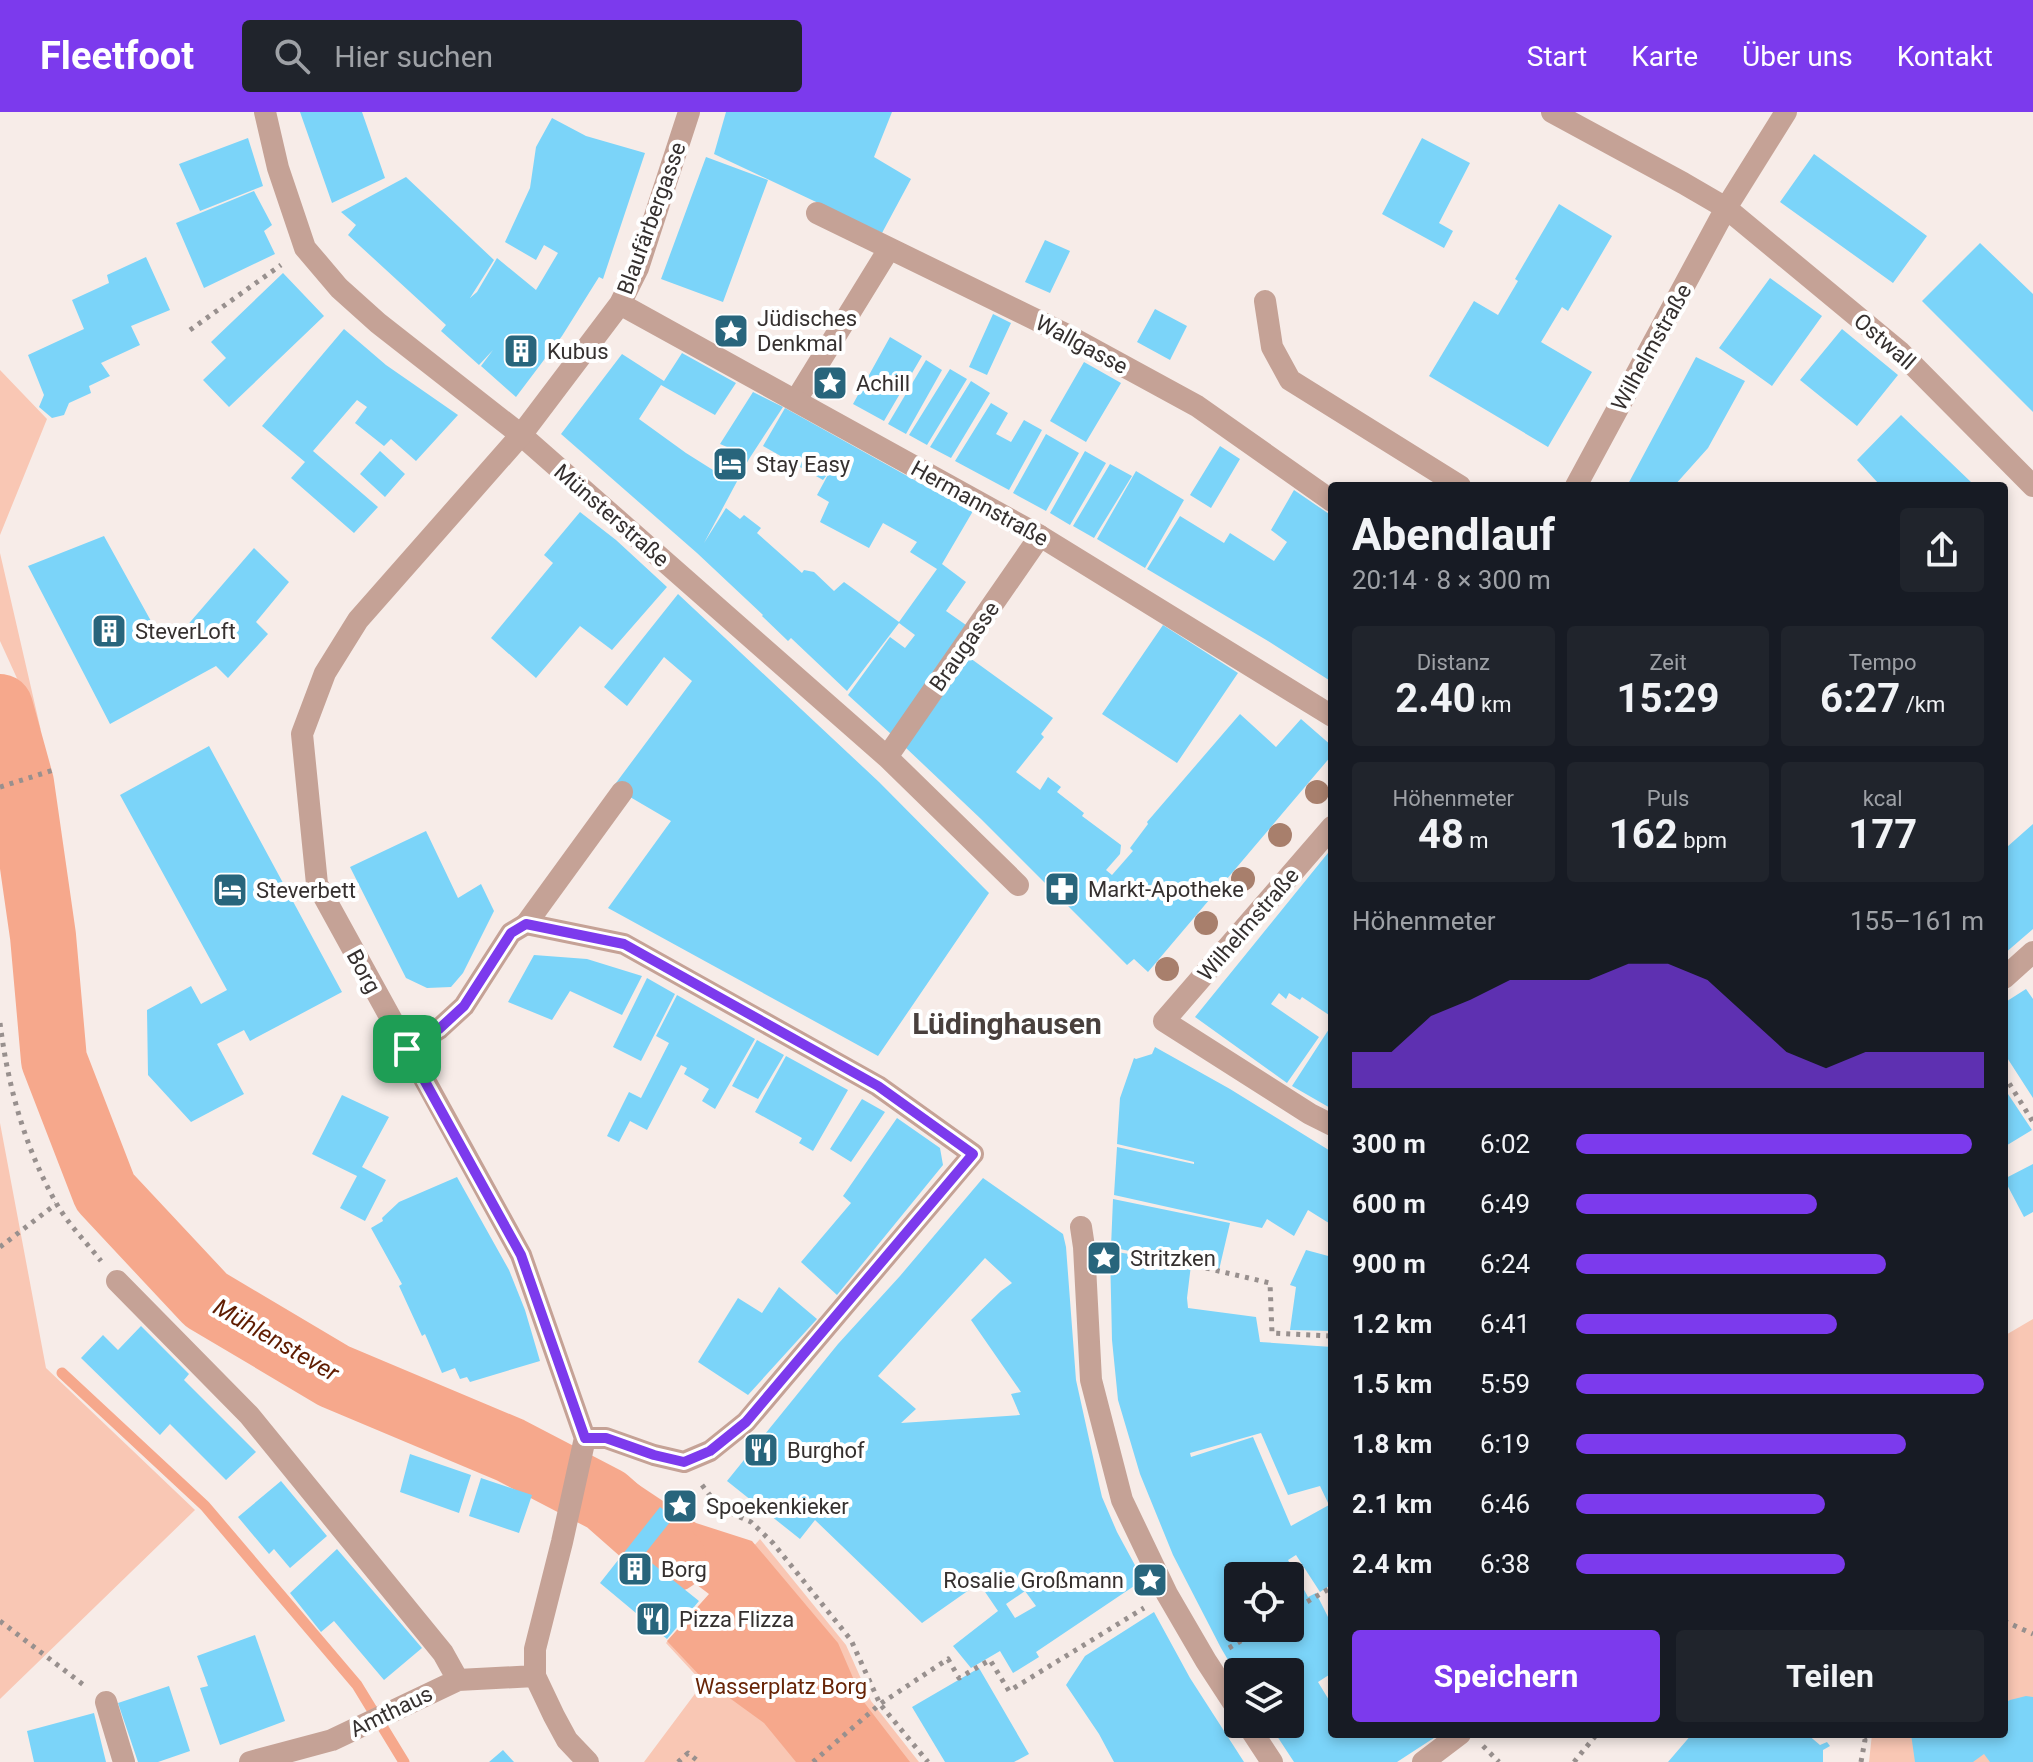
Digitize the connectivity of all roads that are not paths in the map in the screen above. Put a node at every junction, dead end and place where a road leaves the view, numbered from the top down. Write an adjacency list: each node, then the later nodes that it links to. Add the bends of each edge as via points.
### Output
1 (265, 112): 11 (street, Münsterstraße, via 305,248 378,323)
2 (689, 112): 9 (street, Blaufärbergasse, via 638,268)
3 (1552, 112): 5 (street, Ostwall)
4 (1786, 112): 5 (street)
5 (1726, 208): 13 (street, Wilhelmstraße); 14 (street, Ostwall, via 1900,352)
6 (817, 213): 7 (street, Wallgasse)
7 (889, 249): 10 (street); 15 (street, Wallgasse, via 1065,334 1197,406)
8 (1265, 301): 12 (street, via 1272,347 1290,380)
9 (620, 304): 10 (street, Hermannstraße); 11 (street, Blaufärbergasse)
10 (796, 400): 16 (street, Hermannstraße)
11 (521, 435): 18 (street, Münsterstraße); 25 (street, Borg, via 358,620 325,673 302,734 317,884)
12 (1454, 482)
13 (1578, 482)
14 (2033, 486)
15 (1328, 498)
16 (1040, 536): 17 (street, Hermannstraße); 18 (street, Braugasse)
17 (1328, 714)
18 (887, 757): 21 (street, Münsterstraße)
19 (622, 792): 22 (street)
20 (1328, 832): 26 (street, Wilhelmstraße, via 1164,1021)
21 (1018, 885)
22 (526, 924): 25 (street, via 511,933 464,1006); 29 (street, via 624,944 878,1086 973,1154 746,1422 710,1451 684,1462 606,1438)
23 (2033, 952): 24 (street)
24 (2008, 974)
25 (407, 1049): 29 (street, Borg, via 521,1255)
26 (1328, 1123)
27 (1081, 1227): 32 (street, via 1091,1380 1122,1500 1167,1594)
28 (117, 1281): 31 (street, via 249,1415 443,1653)
29 (583, 1444): 30 (street, via 535,1649)
30 (535, 1676): 31 (street, Amthaus); 38 (street, via 567,1740)
31 (458, 1680): 37 (street, Amthaus, via 332,1740)
32 (1224, 1689)
33 (106, 1702): 36 (street)
34 (1256, 1738): 39 (street)
35 (1455, 1738): 40 (street)
36 (124, 1762)
37 (250, 1762)
38 (588, 1762)
39 (1272, 1762)
40 (1423, 1762)

